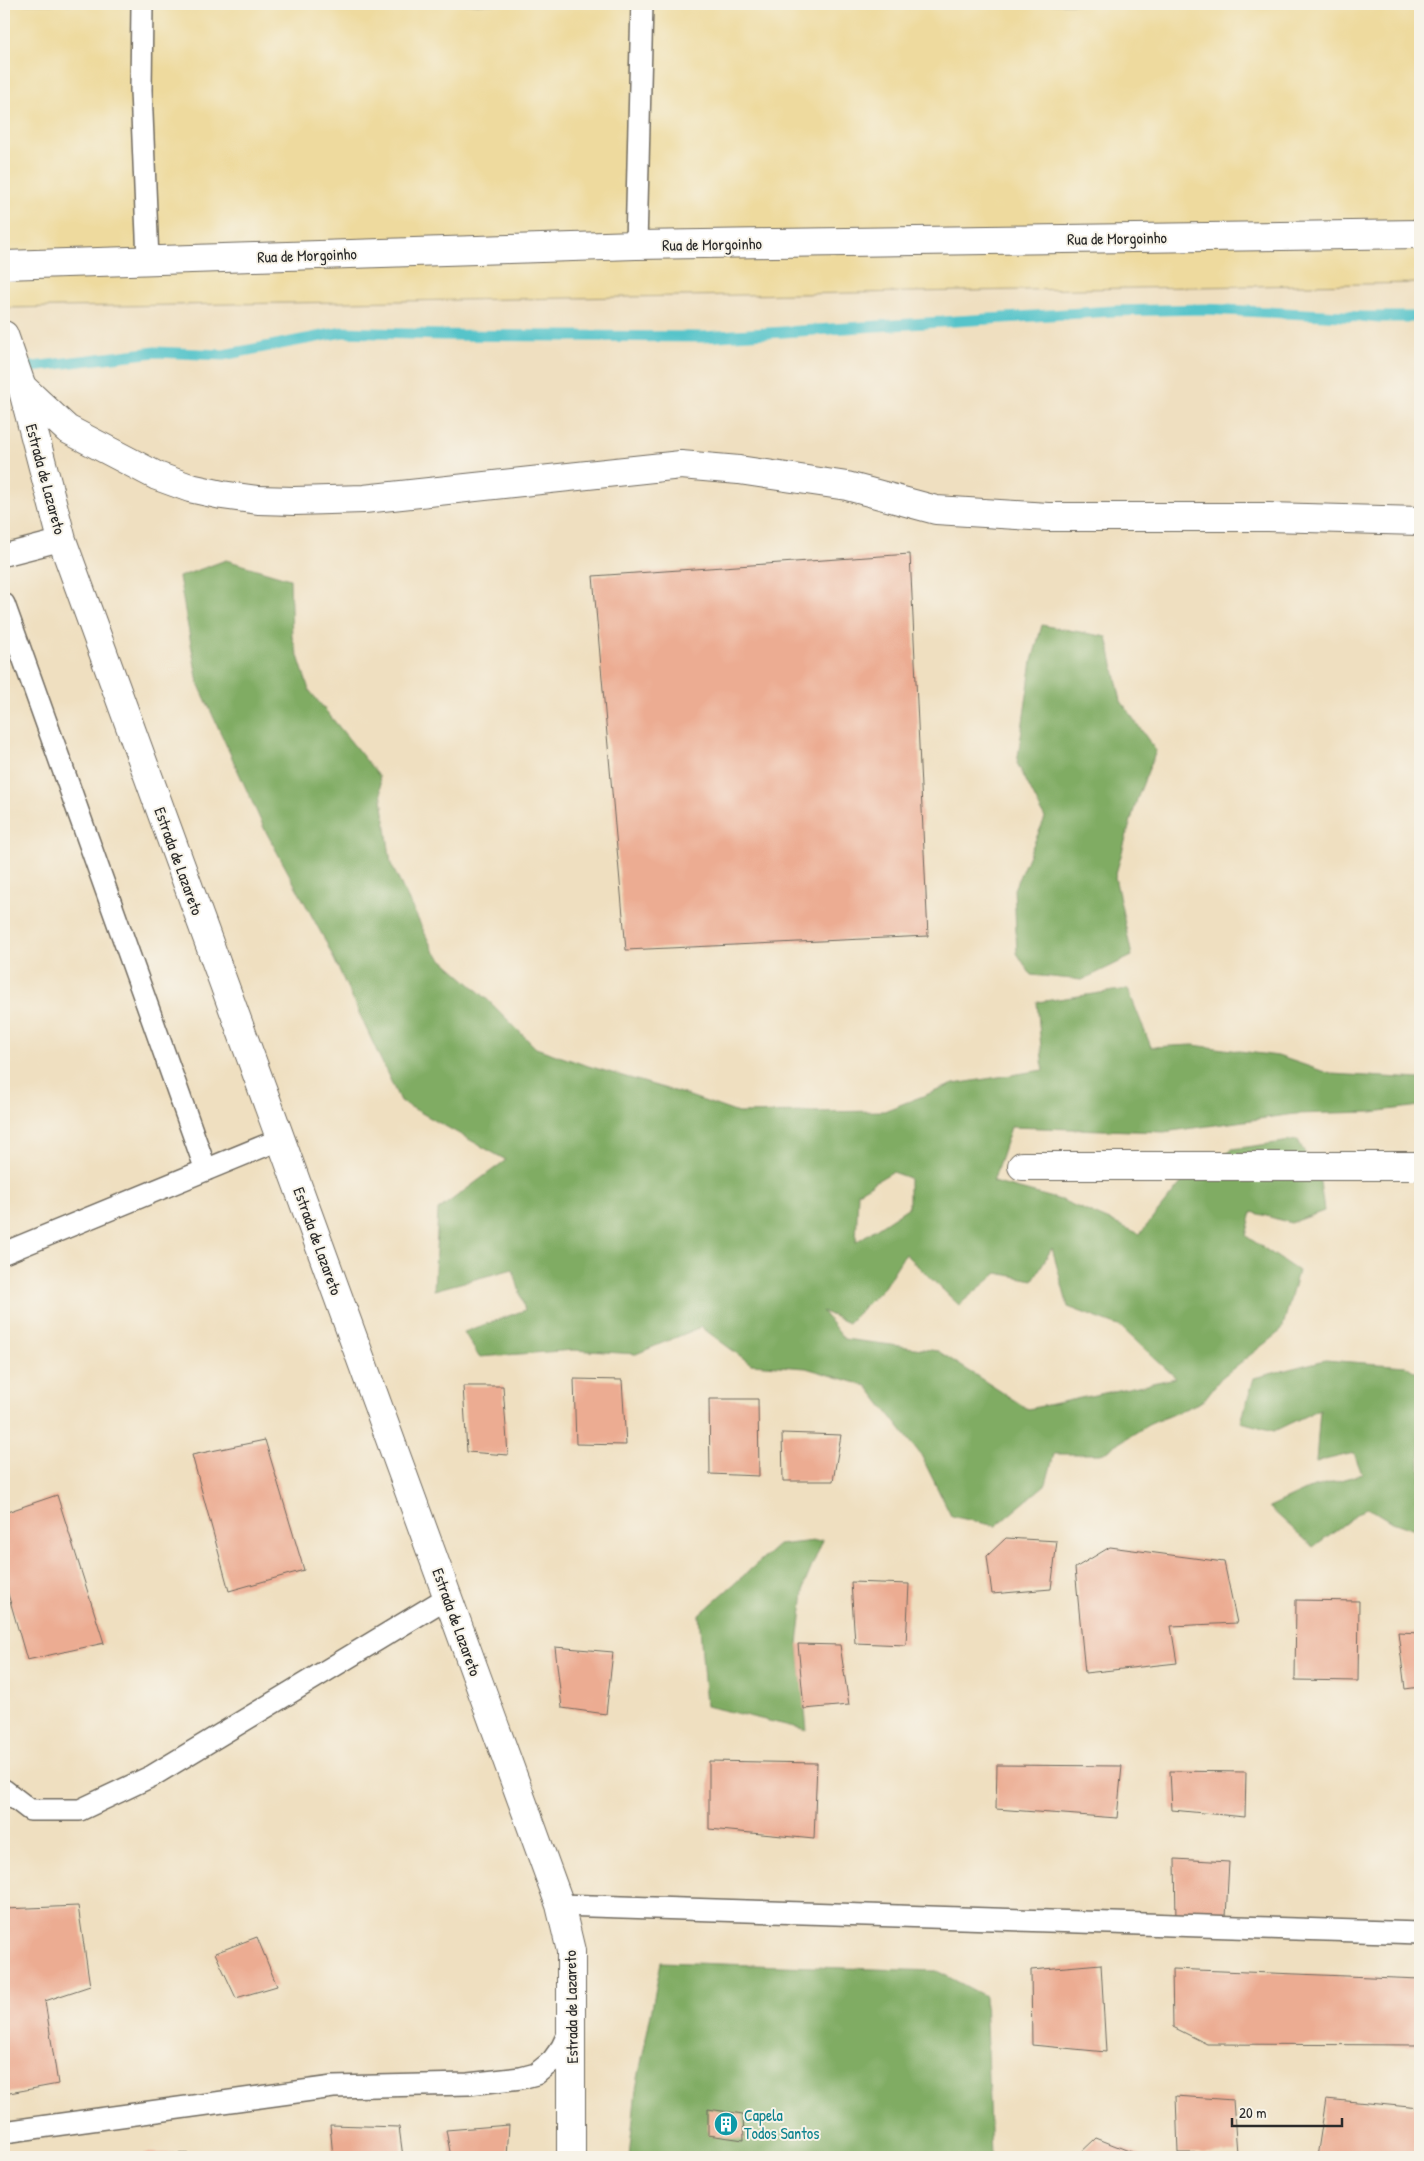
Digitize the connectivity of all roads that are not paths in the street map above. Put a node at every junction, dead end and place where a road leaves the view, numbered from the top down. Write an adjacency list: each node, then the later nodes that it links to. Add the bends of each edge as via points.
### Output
1 (142, 4): 5 (lane, via 141,90)
2 (642, 4): 4 (lane)
3 (1420, 234): 4 (street, Rua de Morgoinho)
4 (636, 245): 5 (street, Rua de Morgoinho)
5 (148, 260): 6 (street, Rua de Morgoinho)
6 (4, 265)
7 (4, 335): 8 (street, Estrada de Lazareto)
8 (22, 387): 9 (street, via 67,429 157,476 198,490 258,500 364,498 681,465 847,486 936,510 1048,516); 10 (street, Estrada de Lazareto)
9 (1420, 521)
10 (62, 540): 11 (lane); 13 (street, Estrada de Lazareto)
11 (4, 555)
12 (4, 604): 16 (lane)
13 (281, 1139): 16 (lane); 18 (street, Estrada de Lazareto)
14 (1022, 1166): 15 (street)
15 (1420, 1166)
16 (206, 1170): 17 (lane)
17 (4, 1253)
18 (448, 1597): 19 (lane, via 152,1776 80,1810 30,1810); 20 (street, Estrada de Lazareto)
19 (4, 1790)
20 (560, 1904): 21 (lane); 22 (street, Estrada de Lazareto, via 571,1951)
21 (1420, 1933)
22 (572, 2025): 23 (lane, via 552,2060 536,2074 521,2078 468,2084 333,2088); 24 (street, Estrada de Lazareto)
23 (4, 2132)
24 (571, 2157)

